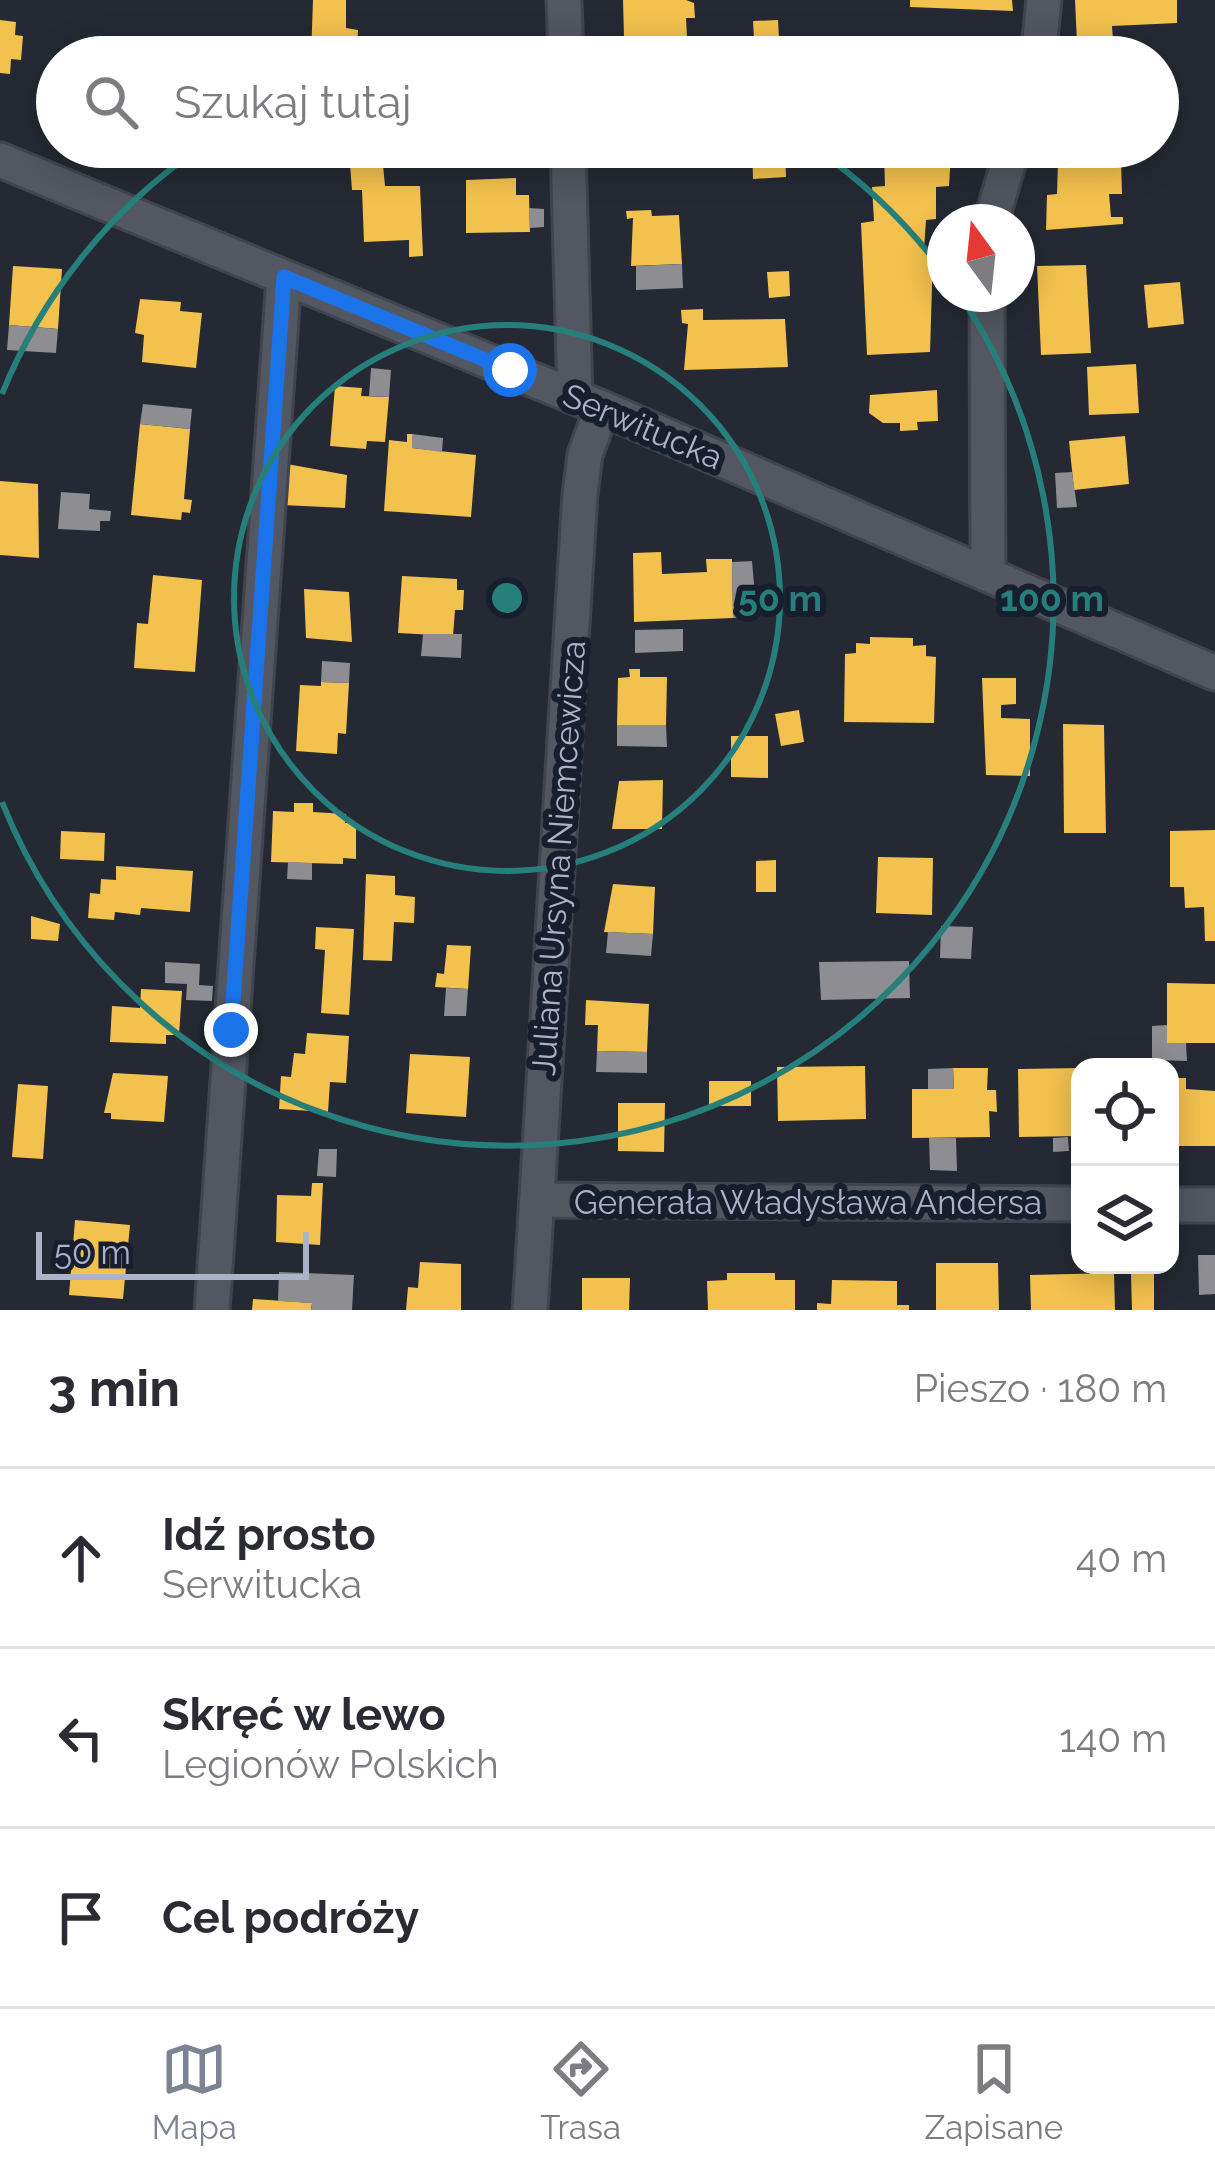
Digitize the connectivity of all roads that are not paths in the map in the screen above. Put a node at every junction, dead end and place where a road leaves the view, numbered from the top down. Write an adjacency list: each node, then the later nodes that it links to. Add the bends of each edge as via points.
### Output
1 (564, 0): 3 (street)
2 (1044, 0): 4 (street)
3 (565, 36)
4 (1040, 36)
5 (0, 160): 9 (street, Serwitucka)
6 (570, 168): 11 (street, Juliana Ursyna Niemcewicza)
7 (1006, 168): 8 (street)
8 (996, 204)
9 (284, 277): 11 (street, Serwitucka); 18 (street)
10 (987, 312): 12 (street)
11 (589, 403): 12 (street, Serwitucka); 14 (street, Juliana Ursyna Niemcewicza)
12 (988, 574): 13 (street, Serwitucka)
13 (1215, 673)
14 (537, 1199): 15 (street, Generała Władysława Andersa); 19 (street, Juliana Ursyna Niemcewicza)
15 (1071, 1204)
16 (1179, 1205): 17 (street)
17 (1215, 1205)
18 (212, 1310)
19 (530, 1310)

